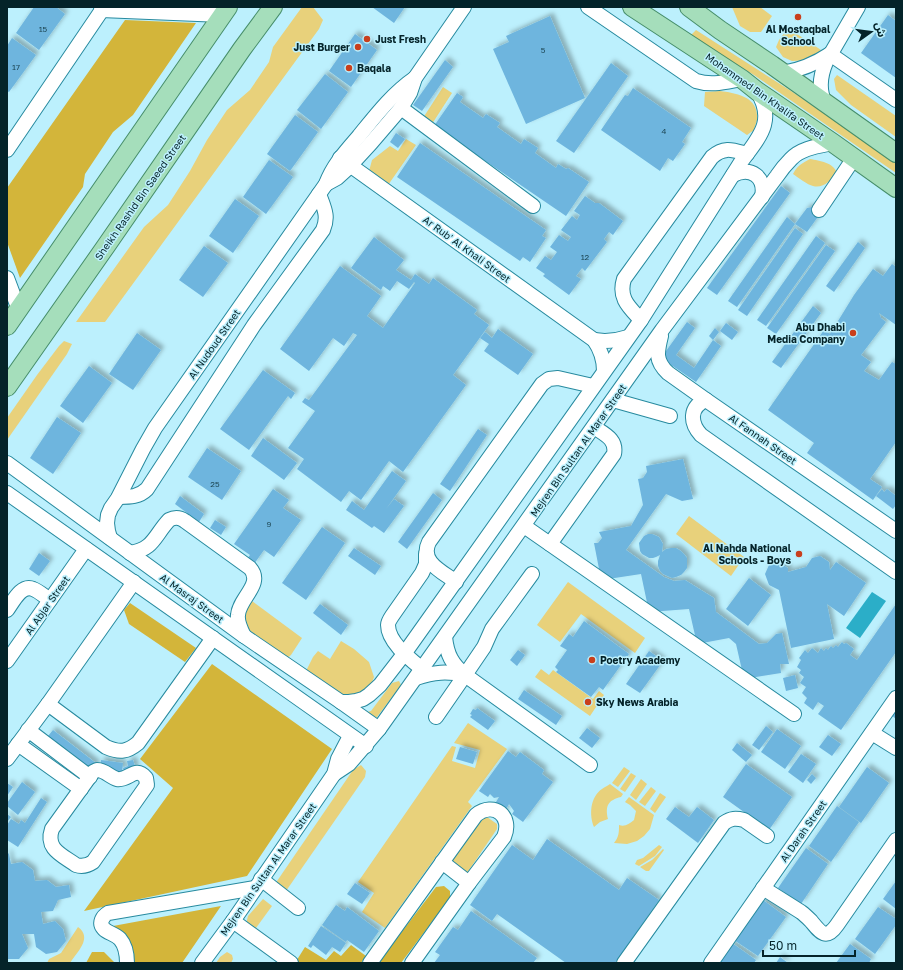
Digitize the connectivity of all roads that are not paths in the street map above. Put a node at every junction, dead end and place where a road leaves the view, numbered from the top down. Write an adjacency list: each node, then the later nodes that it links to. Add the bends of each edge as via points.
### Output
1 (260, 7): 10 (main road)
2 (273, 7): 10 (main road, Sheikh Rashid Bin Saeed Street)
3 (464, 7): 13 (street, Al Nudoud Street)
4 (588, 7): 14 (street, via 696,81 710,84)
5 (632, 7): 14 (main road, Mohammed Bin Khalifa Street)
6 (689, 7): 12 (main road)
7 (102, 8): 9 (street); 20 (street)
8 (856, 8): 11 (street)
9 (225, 11): 32 (main road)
10 (255, 32): 40 (main road, Sheikh Rashid Bin Saeed Street)
11 (830, 54): 12 (street, via 807,67); 16 (street); 17 (street, via 822,70 820,88)
12 (783, 73): 17 (main road)
13 (415, 78): 18 (street, Al Nudoud Street); 24 (street, Al Nudoud Street, via 392,97 375,116)
14 (742, 79): 15 (main road, Mohammed Bin Khalifa Street)
15 (757, 90): 19 (main road, Mohammed Bin Khalifa Street); 22 (street, via 765,109 765,119 763,129)
16 (896, 100)
17 (825, 103): 21 (main road)
18 (401, 108): 24 (street, Al Nudoud Street, via 371,143); 29 (street)
19 (833, 143): 23 (main road, Mohammed Bin Khalifa Street); 28 (street, Mejren Bin Sultan Al Marar Street, via 813,147 792,157)
20 (7, 150)
21 (896, 153)
22 (747, 154): 25 (street); 33 (street, via 730,149 712,157 624,279 622,290 625,300)
23 (854, 158): 26 (main road, Mohammed Bin Khalifa Street); 30 (street)
24 (345, 162): 27 (street, Al Nudoud Street, via 331,172); 37 (street, Ar Rub' Al Khali Street)
25 (733, 175): 28 (street, via 745,171 756,175 762,185); 33 (street)
26 (896, 188)
27 (323, 189): 48 (street, Al Nudoud Street, via 155,428); 48 (street, via 326,224 323,230 254,326 143,492)
28 (762, 196): 35 (street, Mejren Bin Sultan Al Marar Street)
29 (533, 206)
30 (819, 210)
31 (7, 278): 32 (street)
32 (19, 310): 34 (main road)
33 (641, 320): 36 (street)
34 (7, 326)
35 (662, 330): 41 (street, Mejren Bin Sultan Al Marar Street); 42 (street, Al Fannah Street, via 657,351 663,368)
36 (628, 337): 37 (street, via 608,342); 38 (street)
37 (594, 340): 38 (street, Ar Rub' Al Khali Street, via 601,352)
38 (604, 371): 39 (street)
39 (593, 386): 57 (street, via 558,378 549,379 542,384 429,542); 61 (street)
40 (7, 387)
41 (613, 400): 43 (street); 44 (street, Mejren Bin Sultan Al Marar Street)
42 (706, 400): 52 (street, Al Fannah Street); 58 (street, via 698,404 693,412 693,421 701,435)
43 (670, 416)
44 (594, 427): 51 (street, Mejren Bin Sultan Al Marar Street); 54 (street, via 613,442 614,454)
45 (7, 463): 46 (street, Al Masraj Street)
46 (37, 486): 49 (street); 50 (street, Al Masraj Street)
47 (7, 493): 49 (street, Al Masraj Street)
48 (115, 502): 50 (street, via 104,512); 53 (street, Al Nudoud Street, via 108,515)
49 (24, 504): 55 (street, Al Masraj Street)
50 (81, 517): 53 (street, Al Masraj Street)
51 (524, 526): 54 (street); 65 (street, Mejren Bin Sultan Al Marar Street)
52 (896, 530)
53 (110, 538): 56 (street, Al Masraj Street)
54 (550, 544): 77 (street)
55 (86, 549): 60 (street, Al Masraj Street); 62 (street, Al Abjar Street)
56 (130, 553): 64 (street, Al Masraj Street); 64 (street, via 147,547 169,520 177,518 185,521 250,568 255,575 254,583 239,607 238,615)
57 (426, 554): 61 (street, via 432,565); 68 (street, via 426,564 422,573 388,625 391,637)
58 (896, 572)
59 (532, 574): 73 (street, via 492,629)
60 (134, 582): 66 (street, Al Masraj Street); 76 (street)
61 (456, 582): 68 (street)
62 (50, 600): 63 (street, via 34,589 27,588 21,591); 67 (street, Al Abjar Street)
63 (7, 610)
64 (244, 636): 69 (street, Al Masraj Street)
65 (445, 637): 72 (street, Mejren Bin Sultan Al Marar Street); 73 (street, via 453,663)
66 (213, 638): 71 (street, Al Masraj Street); 76 (street, via 132,748 114,751 106,747)
67 (12, 643): 70 (street, Al Abjar Street)
68 (404, 654): 72 (street); 75 (street, via 369,695 356,701)
69 (275, 656): 71 (street, via 265,659); 75 (street, Al Masraj Street)
70 (7, 661)
71 (261, 673): 82 (street, Al Masraj Street)
72 (419, 673): 73 (street, via 446,672); 79 (street, Mejren Bin Sultan Al Marar Street)
73 (466, 675): 78 (street); 87 (street)
74 (896, 698): 81 (street, Al Darah Street)
75 (341, 702): 79 (street, Al Masraj Street)
76 (48, 704): 80 (street)
77 (794, 714)
78 (436, 717)
79 (379, 729): 84 (street, Mejren Bin Sultan Al Marar Street)
80 (28, 730): 83 (street); 89 (street)
81 (872, 733): 85 (street); 96 (street, Al Darah Street)
82 (350, 736): 84 (street, Al Masraj Street); 88 (street, Mejren Bin Sultan Al Marar Street, via 338,759)
83 (18, 744): 86 (street); 90 (street)
84 (366, 746): 88 (street, Mejren Bin Sultan Al Marar Street, via 349,764)
85 (896, 748)
86 (7, 759)
87 (590, 765)
88 (334, 774): 94 (street, Mejren Bin Sultan Al Marar Street)
89 (90, 776): 90 (street); 90 (street, via 97,770 120,779 140,773 146,778 147,785 93,862 86,866 76,865 54,850 50,840 52,829)
90 (81, 789)
91 (767, 836): 104 (street, via 744,820 732,819 724,824)
92 (896, 840): 96 (street, via 831,932 818,931 801,912)
93 (442, 862): 95 (street); 95 (street, via 476,815 488,809 500,813 505,818 507,831); 102 (street)
94 (258, 883): 97 (street); 98 (street, Mejren Bin Sultan Al Marar Street); 99 (street, via 104,915 101,924 120,939 124,945)
95 (469, 883): 103 (street)
96 (763, 888): 105 (street, Al Darah Street)
97 (298, 908)
98 (233, 921): 100 (street, Mejren Bin Sultan Al Marar Street); 101 (street)
99 (127, 962)
100 (202, 963)
101 (291, 963)
102 (370, 963)
103 (412, 963)
104 (624, 963)
105 (711, 963)

